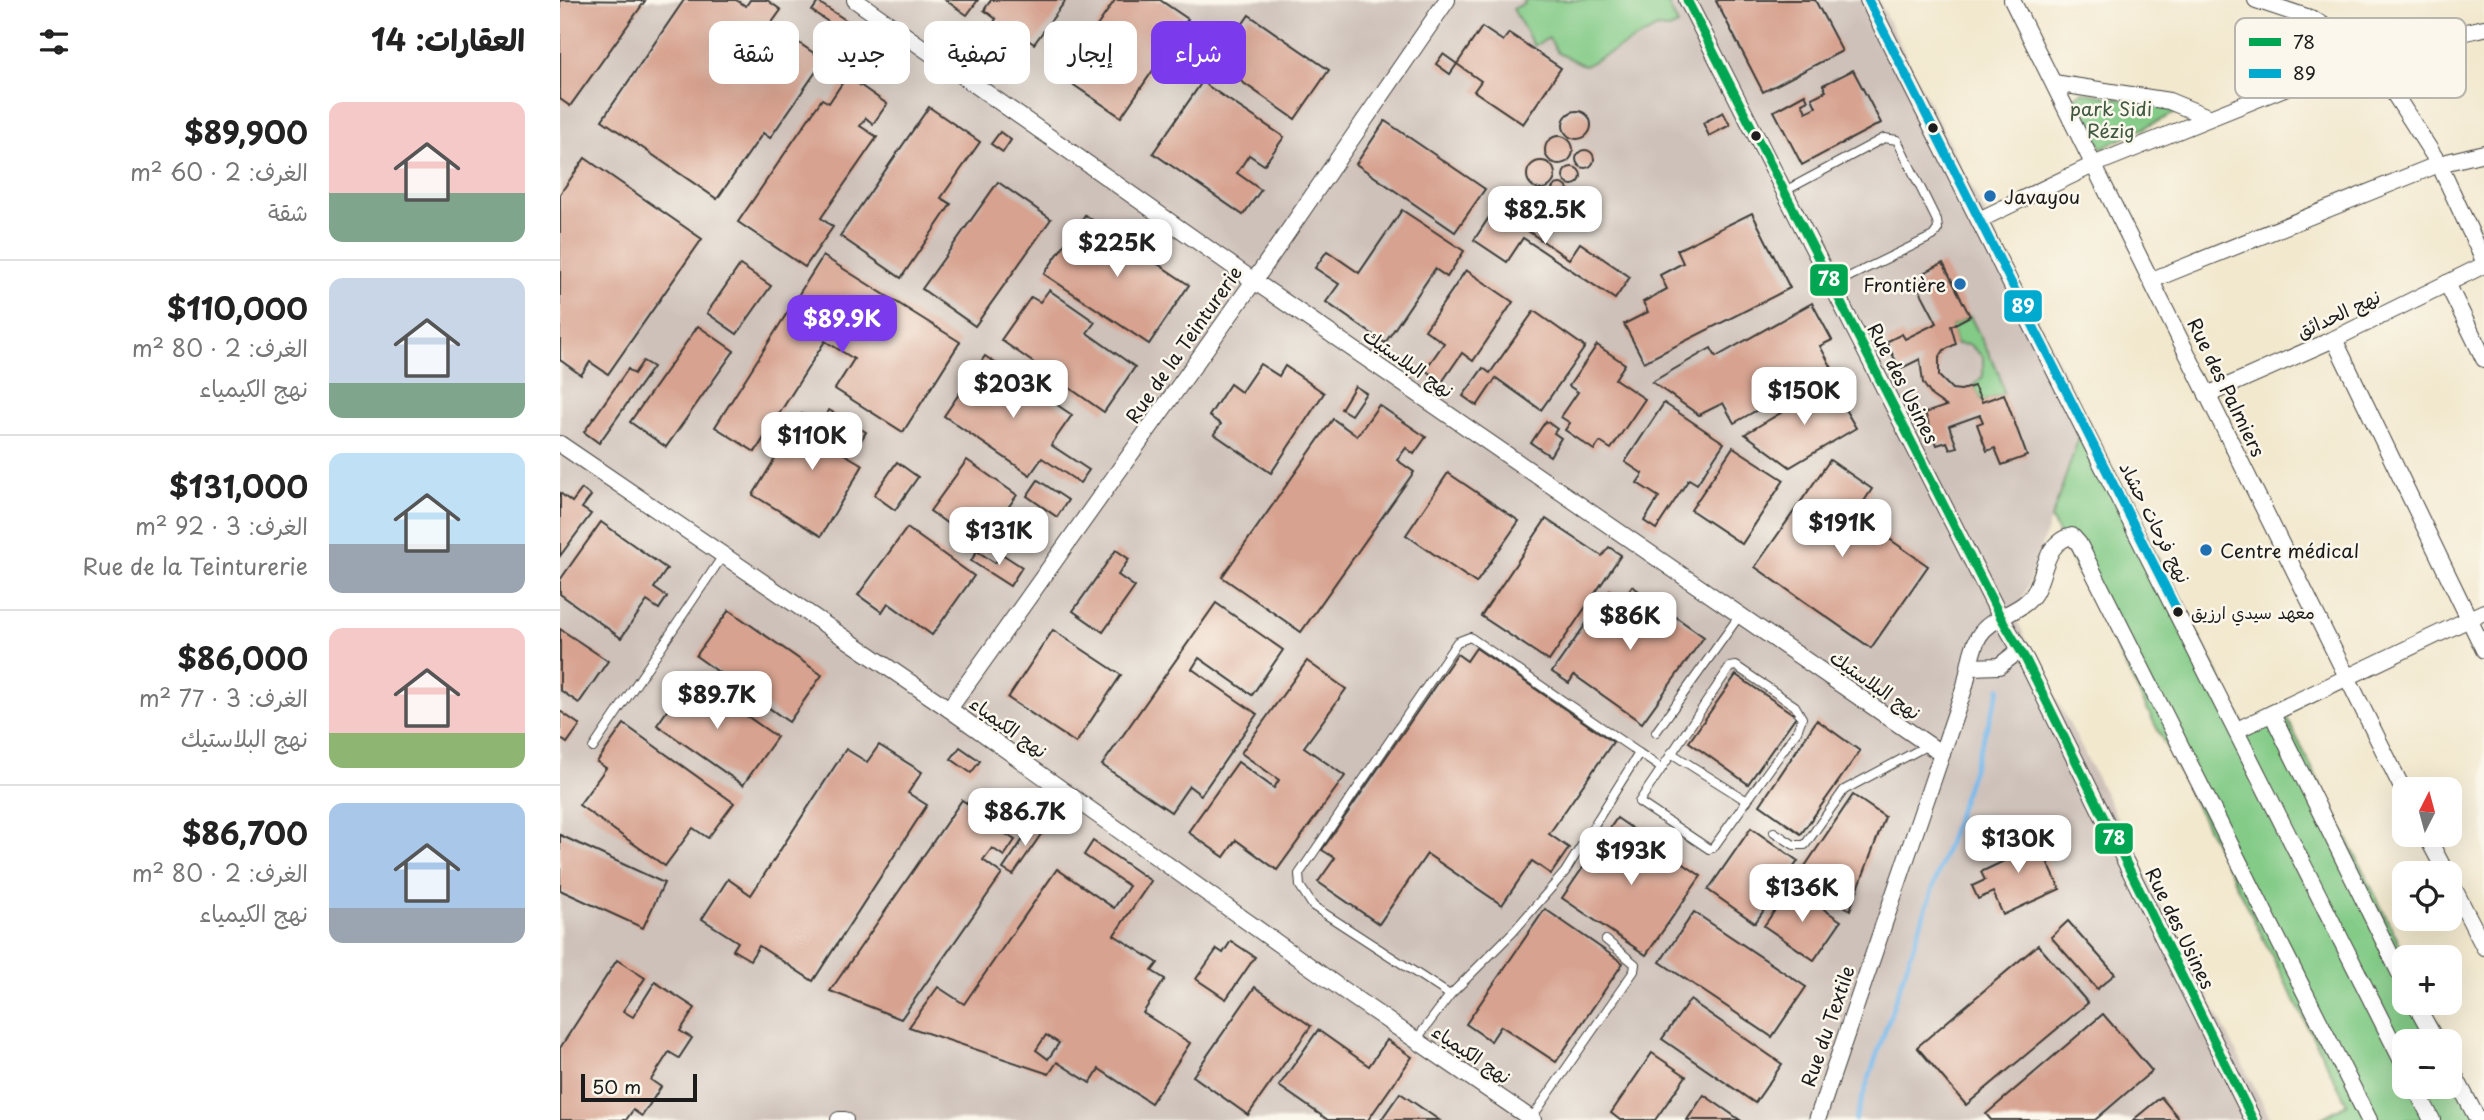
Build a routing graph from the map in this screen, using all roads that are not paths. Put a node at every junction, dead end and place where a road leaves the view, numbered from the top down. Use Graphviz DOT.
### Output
graph roads {
  1 [pos="855,0"];
  2 [pos="1447,0"];
  3 [pos="1687,0"];
  4 [pos="1868,0"];
  5 [pos="2011,0"];
  6 [pos="2256,0"];
  7 [pos="2309,18"];
  8 [pos="2484,28"];
  9 [pos="2466,32"];
  10 [pos="2054,83"];
  11 [pos="2257,98"];
  12 [pos="2397,98"];
  13 [pos="2208,117"];
  14 [pos="2484,153"];
  15 [pos="2440,164"];
  16 [pos="2093,165"];
  17 [pos="1783,191"];
  18 [pos="1981,219"];
  19 [pos="2484,263"];
  20 [pos="2152,280"];
  21 [pos="1254,281"];
  22 [pos="2447,283"];
  23 [pos="1831,286"];
  24 [pos="2334,339"];
  25 [pos="2484,359"];
  26 [pos="2207,395"];
  27 [pos="560,444"];
  28 [pos="722,557"];
  29 [pos="2484,612"];
  30 [pos="1740,615"];
  31 [pos="2000,616"];
  32 [pos="2469,620"];
  33 [pos="2020,650"];
  34 [pos="2484,650"];
  35 [pos="1971,667"];
  36 [pos="2345,676"];
  37 [pos="949,709"];
  38 [pos="2272,714"];
  39 [pos="2237,730"];
  40 [pos="1656,732"];
  41 [pos="593,748"];
  42 [pos="1935,750"];
  43 [pos="1639,753"];
  44 [pos="1671,753"];
  45 [pos="1661,768"];
  46 [pos="2396,777"];
  47 [pos="1747,801"];
  48 [pos="1774,832"];
  49 [pos="2462,904"];
  50 [pos="1606,940"];
  51 [pos="2484,947"];
  52 [pos="2392,958"];
  53 [pos="1450,995"];
  54 [pos="1416,1040"];
  55 [pos="2392,1041"];
  56 [pos="2462,1090"];
  57 [pos="2422,1099"];
  58 [pos="1532,1119"];
  59 [pos="839,1120"];
  60 [pos="845,1120"];
  61 [pos="1817,1120"];
  62 [pos="2253,1120"];
  63 [pos="2369,1120"];
  64 [pos="2432,1120"];
  65 [pos="2478,1120"];
  1 -- 21 [label="street, نهج البلاستيك"];
  2 -- 21 [label="street, Rue de la Teinturerie"];
  3 -- 17 [label="street, Rue des Usines"];
  4 -- 18 [label="street, نهج فرحات حشاد"];
  5 -- 10 [label="street, Rue des Palmiers"];
  6 -- 7 [label="street, نهج الحدائق"];
  8 -- 9 [label="street"];
  10 -- 13 [label="street"];
  10 -- 16 [label="street, Rue des Palmiers"];
  11 -- 13 [label="street"];
  12 -- 15 [label="street, نهج الحدائق"];
  13 -- 16 [label="street"];
  14 -- 15 [label="street"];
  15 -- 19 [label="street, نهج الحدائق"];
  15 -- 20 [label="street"];
  16 -- 18 [label="street"];
  16 -- 20 [label="street, Rue des Palmiers"];
  17 -- 23 [label="street, Rue des Usines"];
  17 -- 23 [label="lane"];
  18 -- 39 [label="street, نهج فرحات حشاد"];
  19 -- 22 [label="street, نهج الحدائق"];
  20 -- 26 [label="street, Rue des Palmiers"];
  21 -- 30 [label="street, نهج البلاستيك"];
  21 -- 37 [label="street, Rue de la Teinturerie"];
  22 -- 24 [label="street, نهج الحدائق"];
  22 -- 25 [label="street"];
  23 -- 31 [label="street, Rue des Usines"];
  24 -- 26 [label="street, نهج الحدائق"];
  24 -- 32 [label="street"];
  26 -- 36 [label="street, Rue des Palmiers"];
  27 -- 28 [label="street, نهج الكيمياء"];
  28 -- 37 [label="street, نهج الكيمياء"];
  28 -- 41 [label="lane"];
  29 -- 32 [label="street"];
  30 -- 40 [label="lane"];
  30 -- 42 [label="street, نهج البلاستيك"];
  31 -- 33 [label="street, Rue des Usines"];
  31 -- 35 [label="street, Rue du Textile"];
  31 -- 63 [label="street, Rue du Textile"];
  32 -- 34 [label="street"];
  32 -- 36 [label="street"];
  33 -- 35 [label="street"];
  33 -- 62 [label="street, Rue des Usines"];
  35 -- 42 [label="street, Rue du Textile"];
  36 -- 38 [label="street"];
  36 -- 46 [label="street, Rue des Palmiers"];
  37 -- 54 [label="street, نهج الكيمياء"];
  38 -- 39 [label="street"];
  38 -- 52 [label="street"];
  39 -- 55 [label="street, نهج فرحات حشاد"];
  42 -- 48 [label="lane"];
  42 -- 61 [label="street, Rue du Textile"];
  43 -- 45 [label="lane"];
  43 -- 53 [label="lane"];
  43 -- 53 [label="lane"];
  44 -- 45 [label="lane"];
  44 -- 47 [label="lane"];
  44 -- 47 [label="lane"];
  45 -- 47 [label="lane"];
  49 -- 51 [label="street"];
  50 -- 58 [label="lane"];
  53 -- 54 [label="lane"];
  54 -- 58 [label="street, نهج الكيمياء"];
  56 -- 65 [label="street"];
  57 -- 64 [label="street"];
  59 -- 60 [label="street"];
}
